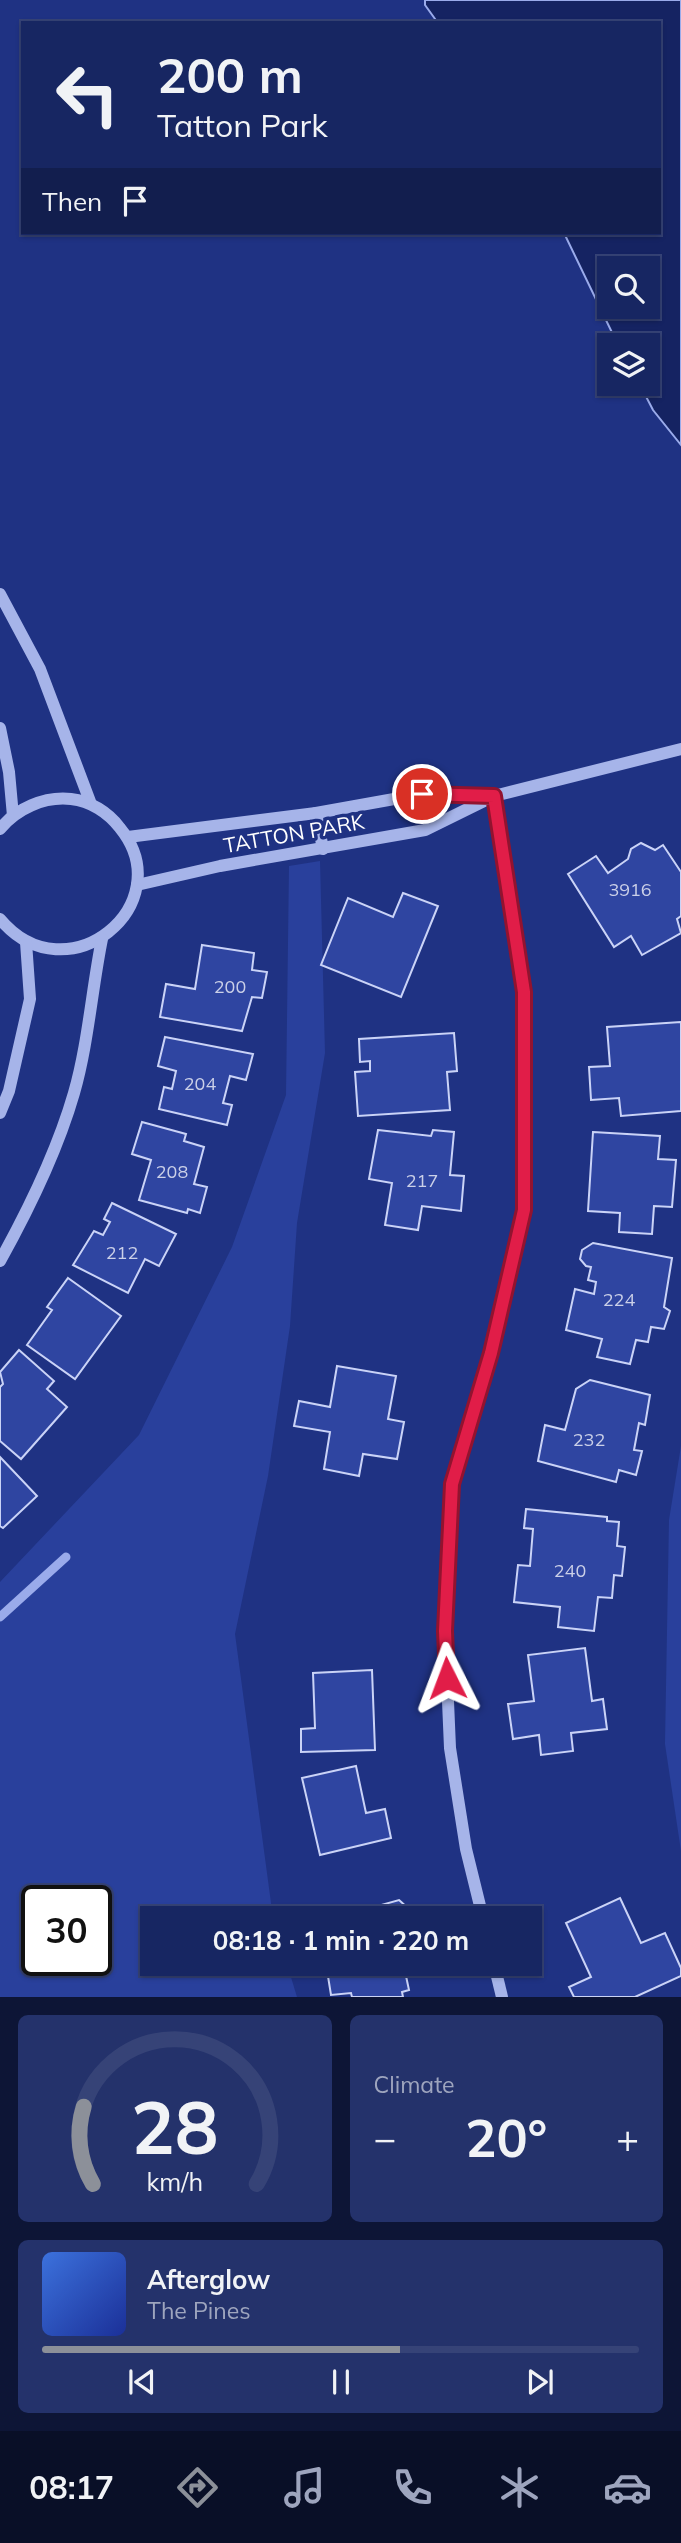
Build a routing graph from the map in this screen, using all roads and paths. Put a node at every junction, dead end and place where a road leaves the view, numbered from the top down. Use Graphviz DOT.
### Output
graph roads {
  1 [pos="0,594"];
  2 [pos="0,728"];
  3 [pos="681,749"];
  4 [pos="494,796"];
  5 [pos="91,804"];
  6 [pos="316,813"];
  7 [pos="13,816"];
  8 [pos="0,830"];
  9 [pos="128,837"];
  10 [pos="323,849"];
  11 [pos="136,885"];
  12 [pos="0,919"];
  13 [pos="102,939"];
  14 [pos="26,942"];
  15 [pos="0,1113"];
  16 [pos="0,1261"];
  17 [pos="480,1906"];
  18 [pos="497,1976"];
  19 [pos="502,1997"];
  1 -- 5 [label="street"];
  2 -- 7 [label="street"];
  3 -- 4 [label="street, TATTON PARK"];
  4 -- 6 [label="street, TATTON PARK"];
  4 -- 10 [label="street, TATTON PARK"];
  4 -- 17 [label="street"];
  5 -- 7 [label="street"];
  5 -- 9 [label="street"];
  6 -- 9 [label="street, TATTON PARK"];
  6 -- 10 [label="street"];
  7 -- 8 [label="street"];
  9 -- 11 [label="street"];
  10 -- 11 [label="street, TATTON PARK"];
  11 -- 13 [label="street"];
  12 -- 14 [label="street"];
  13 -- 14 [label="street"];
  13 -- 16 [label="street"];
  14 -- 15 [label="street"];
  18 -- 19 [label="street"];
}
